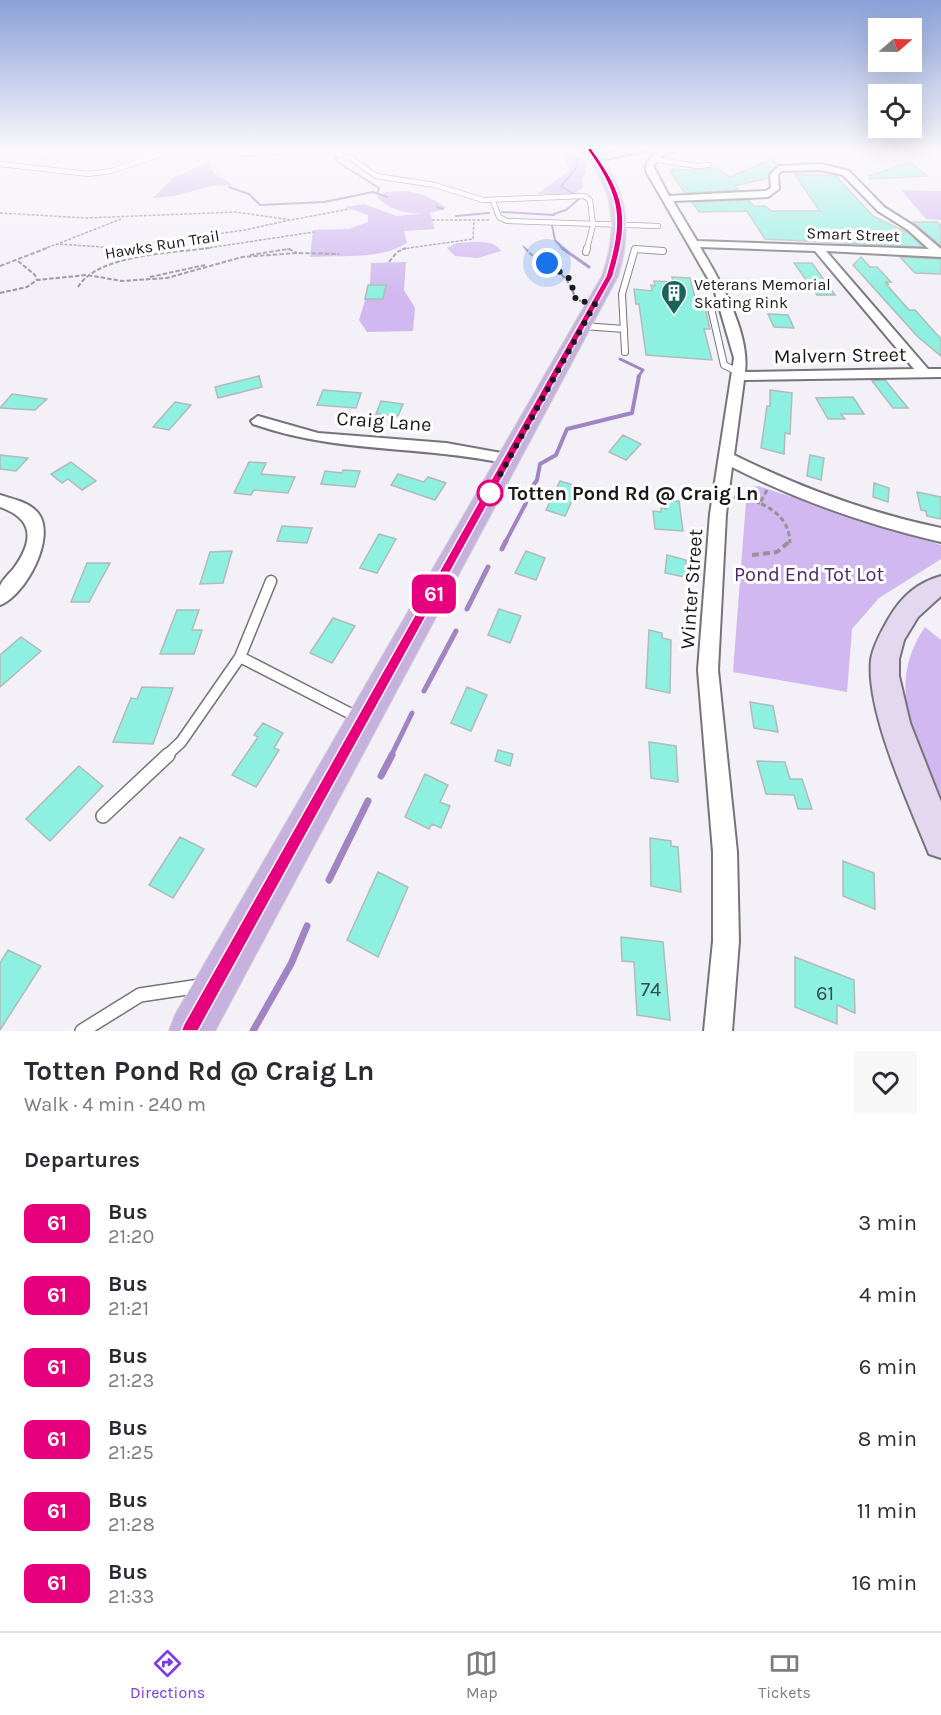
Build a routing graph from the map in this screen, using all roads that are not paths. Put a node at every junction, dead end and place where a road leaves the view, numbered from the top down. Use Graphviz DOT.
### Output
graph roads {
  1 [pos="479,197"];
  2 [pos="558,197"];
  3 [pos="583,197"];
  4 [pos="617,197"];
  5 [pos="705,197"];
  6 [pos="870,197"];
  7 [pos="667,199"];
  8 [pos="493,201"];
  9 [pos="592,223"];
  10 [pos="621,224"];
  11 [pos="658,226"];
  12 [pos="693,244"];
  13 [pos="818,248"];
  14 [pos="663,251"];
  15 [pos="586,252"];
  16 [pos="940,253"];
  17 [pos="711,308"];
  18 [pos="589,315"];
  19 [pos="624,329"];
  20 [pos="625,352"];
  21 [pos="924,373"];
  22 [pos="941,373"];
  23 [pos="740,375"];
  24 [pos="258,421"];
  25 [pos="726,458"];
  26 [pos="508,459"];
  27 [pos="0,501"];
  28 [pos="941,535"];
  29 [pos="272,581"];
  30 [pos="941,586"];
  31 [pos="0,597"];
  32 [pos="240,657"];
  33 [pos="363,720"];
  34 [pos="103,816"];
  35 [pos="941,842"];
  36 [pos="218,983"];
  37 [pos="82,1031"];
  38 [pos="191,1031"];
  39 [pos="718,1031"];
  1 -- 8 [label="lane"];
  2 -- 8 [label="lane"];
  3 -- 9 [label="lane"];
  4 -- 10 [label="main road"];
  5 -- 7 [label="street"];
  6 -- 16 [label="street"];
  7 -- 12 [label="street, Winter Street"];
  8 -- 9 [label="lane"];
  9 -- 10 [label="lane"];
  9 -- 15 [label="lane"];
  10 -- 11 [label="lane"];
  10 -- 18 [label="main road"];
  12 -- 13 [label="street, Smart Street"];
  12 -- 23 [label="street, Winter Street"];
  13 -- 16 [label="street, Smart Street"];
  13 -- 21 [label="street"];
  14 -- 19 [label="lane"];
  17 -- 23 [label="lane"];
  18 -- 19 [label="lane"];
  18 -- 26 [label="main road"];
  19 -- 20 [label="lane"];
  21 -- 22 [label="street, Malvern Street"];
  21 -- 23 [label="street, Malvern Street"];
  23 -- 25 [label="street, Winter Street"];
  24 -- 26 [label="street, Craig Lane"];
  25 -- 28 [label="street"];
  25 -- 39 [label="street, Winter Street"];
  26 -- 33 [label="main road"];
  27 -- 31 [label="street"];
  29 -- 32 [label="lane"];
  30 -- 35 [label="street"];
  32 -- 33 [label="lane"];
  32 -- 34 [label="lane"];
  33 -- 36 [label="main road"];
  36 -- 37 [label="lane"];
  36 -- 38 [label="main road"];
}
